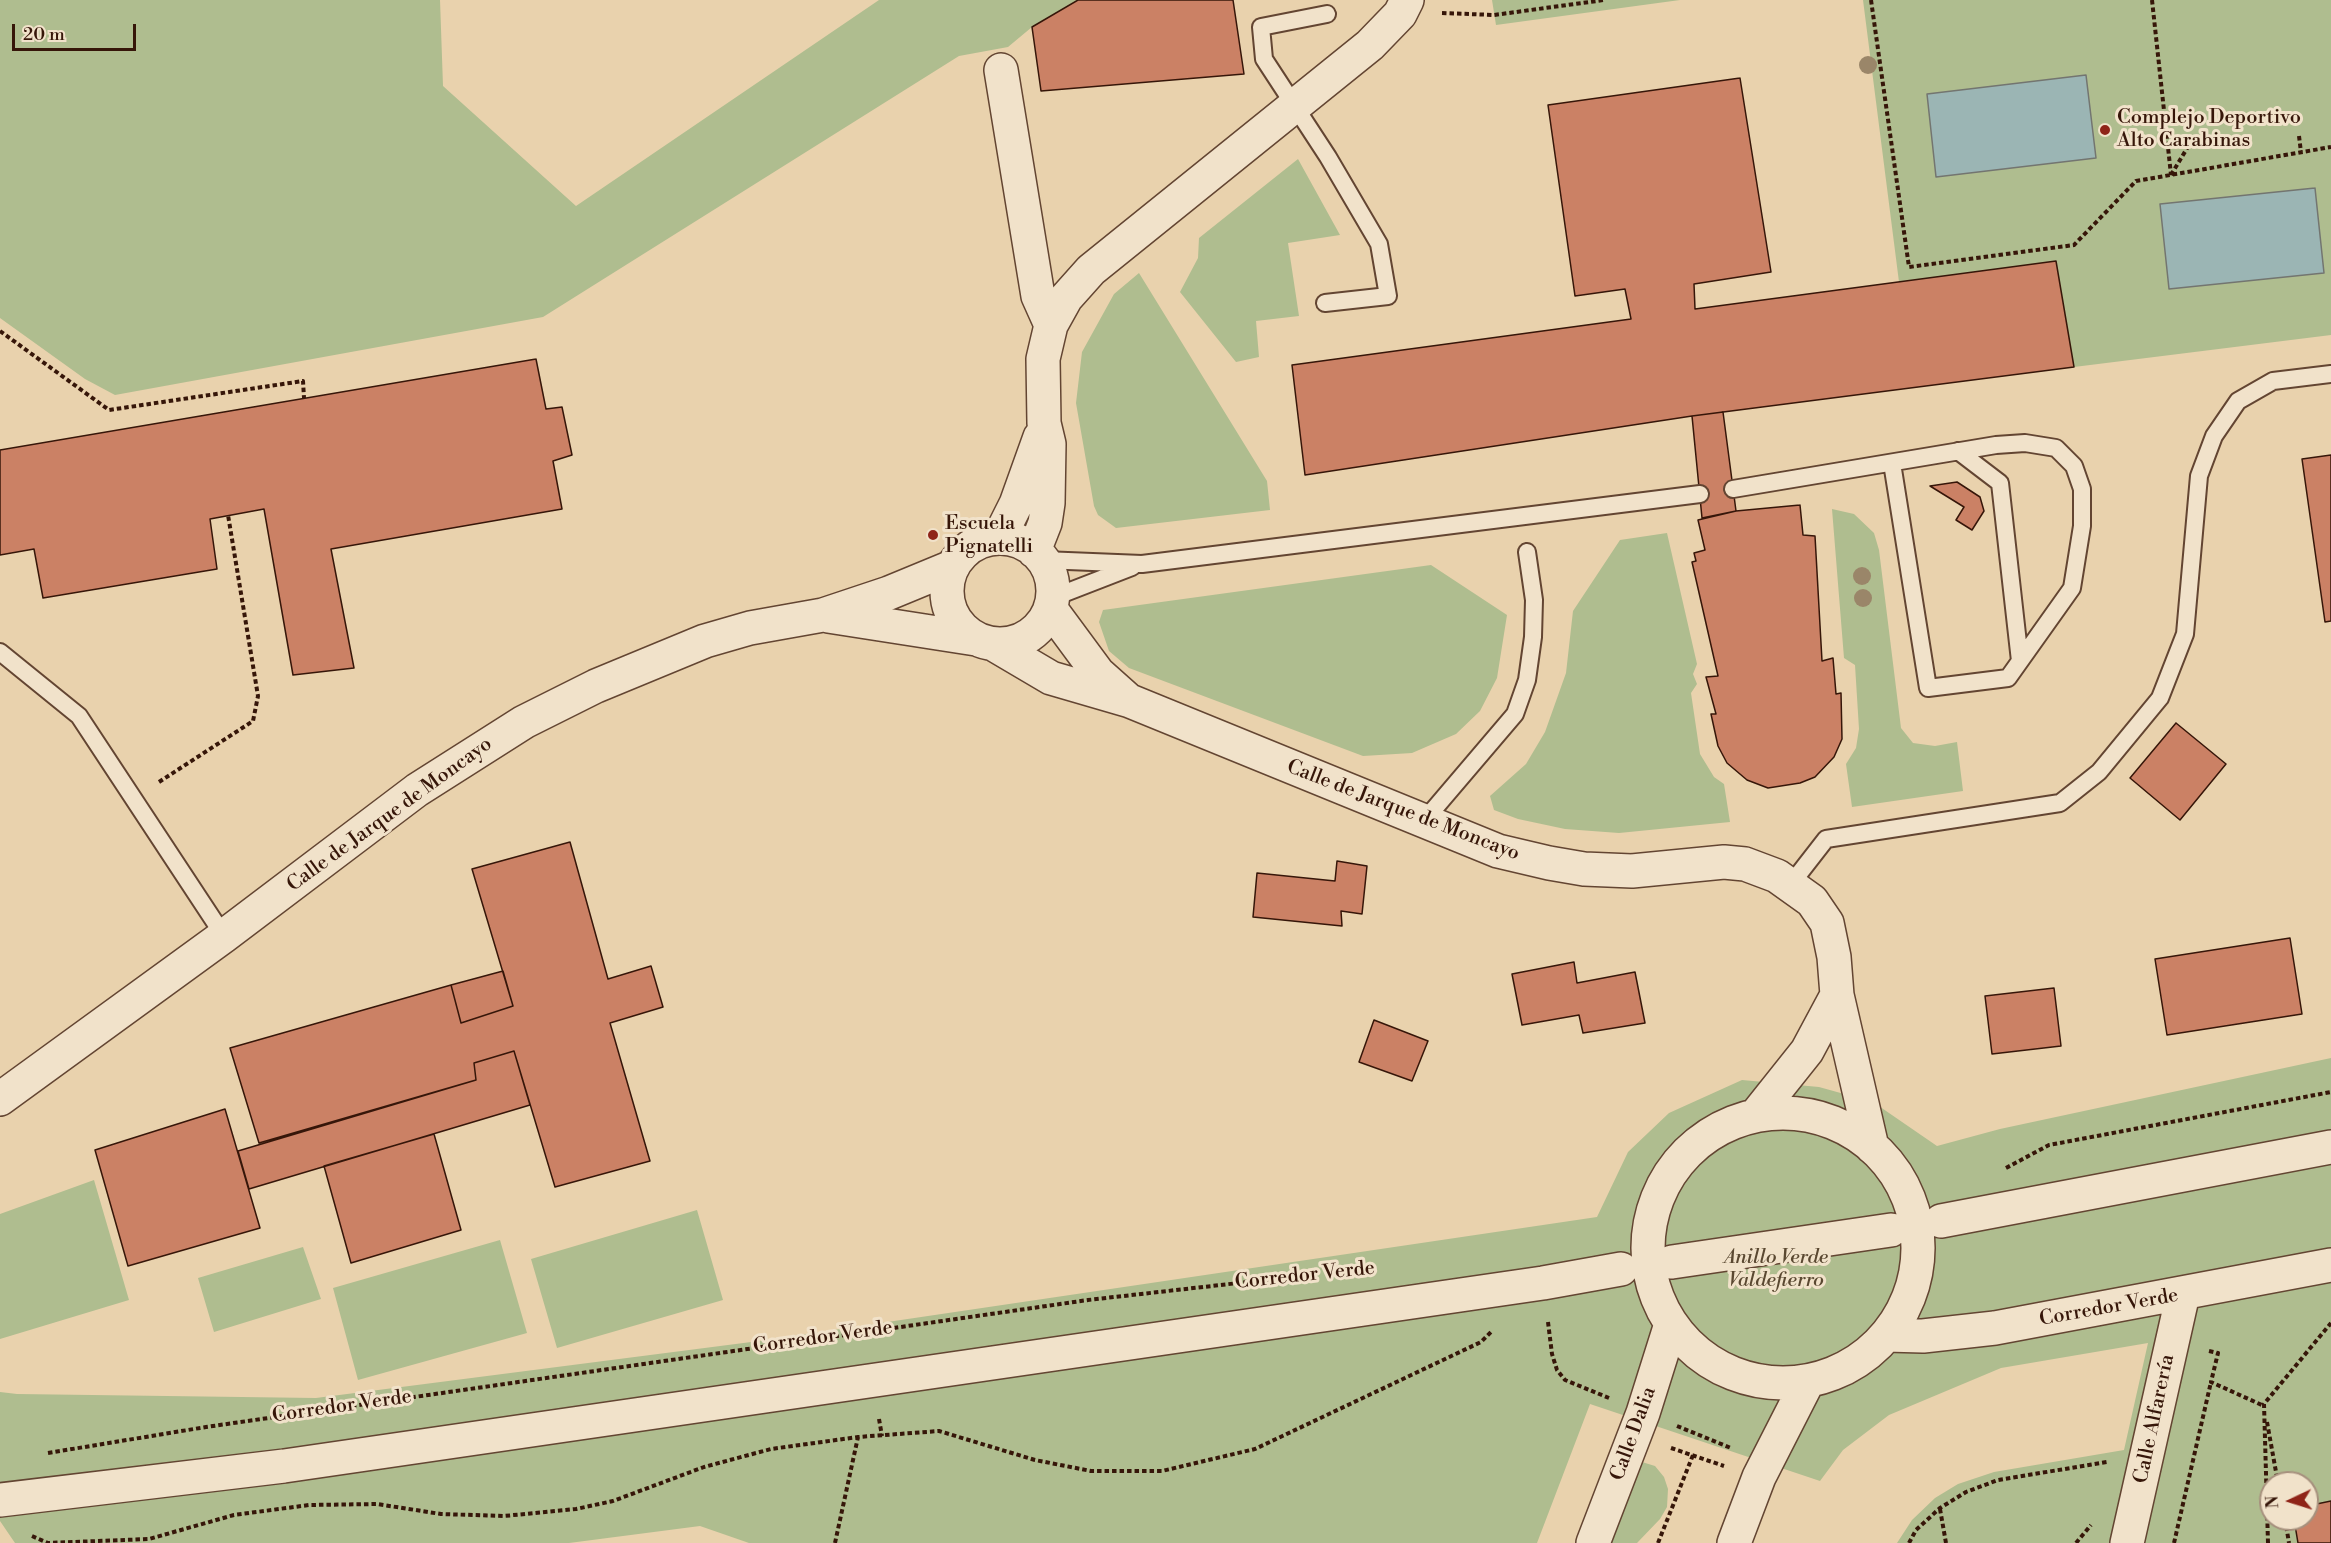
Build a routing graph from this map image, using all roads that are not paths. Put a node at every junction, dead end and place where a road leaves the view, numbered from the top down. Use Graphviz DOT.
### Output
graph roads {
  1 [pos="1407,0"];
  2 [pos="1326,14"];
  3 [pos="1001,70"];
  4 [pos="1293,104"];
  5 [pos="1325,303"];
  6 [pos="1051,325"];
  7 [pos="2331,374"];
  8 [pos="1044,423"];
  9 [pos="1958,451"];
  10 [pos="1892,463"];
  11 [pos="1733,489"];
  12 [pos="1700,494"];
  13 [pos="999,538"];
  14 [pos="1527,552"];
  15 [pos="1039,555"];
  16 [pos="1142,564"];
  17 [pos="952,567"];
  18 [pos="1051,603"];
  19 [pos="824,615"];
  20 [pos="986,642"];
  21 [pos="0,652"];
  22 [pos="2020,660"];
  23 [pos="1130,701"];
  24 [pos="1423,822"];
  25 [pos="1791,884"];
  26 [pos="224,936"];
  27 [pos="1837,994"];
  28 [pos="0,1099"];
  29 [pos="1756,1115"];
  30 [pos="1872,1147"];
  31 [pos="2331,1147"];
  32 [pos="1941,1221"];
  33 [pos="1891,1230"];
  34 [pos="1672,1262"];
  35 [pos="2331,1265"];
  36 [pos="1621,1269"];
  37 [pos="2183,1294"];
  38 [pos="1671,1324"];
  39 [pos="1886,1335"];
  40 [pos="1808,1381"];
  41 [pos="0,1500"];
  42 [pos="1593,1543"];
  43 [pos="1734,1543"];
  44 [pos="2127,1543"];
  1 -- 4 [label="street"];
  2 -- 4 [label="lane"];
  3 -- 6 [label="street"];
  4 -- 5 [label="lane"];
  4 -- 6 [label="street"];
  6 -- 8 [label="street"];
  7 -- 25 [label="lane"];
  8 -- 13 [label="street"];
  8 -- 15 [label="street"];
  9 -- 10 [label="lane"];
  9 -- 22 [label="lane"];
  9 -- 22 [label="lane"];
  10 -- 11 [label="lane"];
  10 -- 22 [label="lane"];
  12 -- 16 [label="lane"];
  13 -- 15 [label="street"];
  13 -- 17 [label="street"];
  14 -- 24 [label="lane"];
  15 -- 16 [label="lane"];
  15 -- 18 [label="street"];
  16 -- 18 [label="lane"];
  17 -- 19 [label="street, Calle de Jarque de Moncayo"];
  17 -- 20 [label="street"];
  18 -- 20 [label="street"];
  18 -- 23 [label="street, Calle de Jarque de Moncayo"];
  19 -- 20 [label="street, Calle de Jarque de Moncayo"];
  19 -- 26 [label="street, Calle de Jarque de Moncayo"];
  20 -- 23 [label="street, Calle de Jarque de Moncayo"];
  21 -- 26 [label="lane"];
  23 -- 24 [label="street, Calle de Jarque de Moncayo"];
  24 -- 25 [label="street, Calle de Jarque de Moncayo"];
  25 -- 27 [label="street, Calle de Jarque de Moncayo"];
  26 -- 28 [label="street, Calle de Jarque de Moncayo"];
  27 -- 29 [label="street"];
  27 -- 30 [label="street, Calle de Jarque de Moncayo"];
  29 -- 30 [label="street"];
  29 -- 38 [label="street"];
  30 -- 39 [label="street"];
  31 -- 32 [label="street"];
  33 -- 34 [label="street"];
  35 -- 37 [label="street, Corredor Verde"];
  36 -- 41 [label="street, Corredor Verde"];
  37 -- 39 [label="street, Corredor Verde"];
  37 -- 44 [label="street, Calle Alfarería"];
  38 -- 40 [label="street"];
  38 -- 42 [label="street, Calle Dalia"];
  39 -- 40 [label="street"];
  40 -- 43 [label="street"];
}
